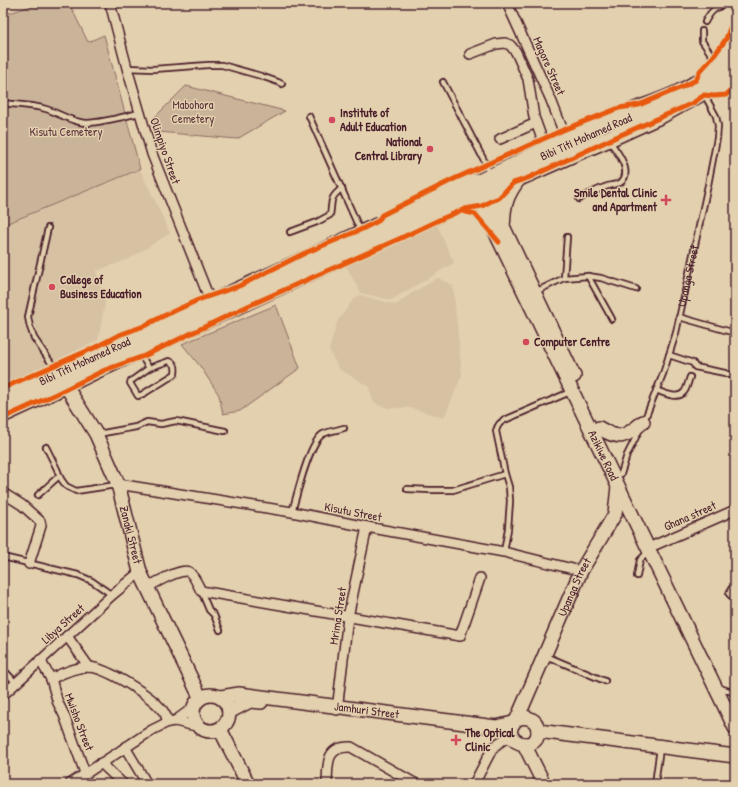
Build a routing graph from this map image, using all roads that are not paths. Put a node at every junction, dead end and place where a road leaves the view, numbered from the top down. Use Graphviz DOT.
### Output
graph roads {
  1 [pos="110,3"];
  2 [pos="507,3"];
  3 [pos="728,3"];
  4 [pos="704,22"];
  5 [pos="702,31"];
  6 [pos="735,37"];
  7 [pos="470,54"];
  8 [pos="730,67"];
  9 [pos="127,68"];
  10 [pos="443,82"];
  11 [pos="282,84"];
  12 [pos="735,88"];
  13 [pos="706,90"];
  14 [pos="3,103"];
  15 [pos="139,113"];
  16 [pos="309,116"];
  17 [pos="536,122"];
  18 [pos="500,139"];
  19 [pos="608,139"];
  20 [pos="567,141"];
  21 [pos="546,150"];
  22 [pos="518,178"];
  23 [pos="481,185"];
  24 [pos="342,188"];
  25 [pos="579,199"];
  26 [pos="502,222"];
  27 [pos="48,228"];
  28 [pos="290,232"];
  29 [pos="363,233"];
  30 [pos="567,237"];
  31 [pos="588,276"];
  32 [pos="564,278"];
  33 [pos="636,289"];
  34 [pos="535,292"];
  35 [pos="211,303"];
  36 [pos="679,317"];
  37 [pos="612,319"];
  38 [pos="735,333"];
  39 [pos="138,351"];
  40 [pos="669,355"];
  41 [pos="149,368"];
  42 [pos="690,377"];
  43 [pos="735,377"];
  44 [pos="62,380"];
  45 [pos="656,390"];
  46 [pos="572,391"];
  47 [pos="3,399"];
  48 [pos="3,414"];
  49 [pos="643,422"];
  50 [pos="344,428"];
  51 [pos="599,428"];
  52 [pos="224,431"];
  53 [pos="96,434"];
  54 [pos="46,448"];
  55 [pos="505,474"];
  56 [pos="59,476"];
  57 [pos="620,479"];
  58 [pos="118,484"];
  59 [pos="407,489"];
  60 [pos="3,493"];
  61 [pos="38,495"];
  62 [pos="735,510"];
  63 [pos="292,512"];
  64 [pos="615,514"];
  65 [pos="634,519"];
  66 [pos="367,527"];
  67 [pos="652,548"];
  68 [pos="504,552"];
  69 [pos="3,557"];
  70 [pos="29,564"];
  71 [pos="582,571"];
  72 [pos="140,572"];
  73 [pos="637,576"];
  74 [pos="480,578"];
  75 [pos="148,586"];
  76 [pos="735,587"];
  77 [pos="201,591"];
  78 [pos="112,595"];
  79 [pos="735,596"];
  80 [pos="348,617"];
  81 [pos="220,630"];
  82 [pos="67,636"];
  83 [pos="544,656"];
  84 [pos="40,660"];
  85 [pos="89,667"];
  86 [pos="3,669"];
  87 [pos="51,679"];
  88 [pos="605,681"];
  89 [pos="16,683"];
  90 [pos="729,690"];
  91 [pos="3,695"];
  92 [pos="221,697"];
  93 [pos="197,702"];
  94 [pos="338,708"];
  95 [pos="229,712"];
  96 [pos="735,714"];
  97 [pos="172,722"];
  98 [pos="516,726"];
  99 [pos="200,727"];
  100 [pos="735,728"];
  101 [pos="220,729"];
  102 [pos="538,731"];
  103 [pos="524,744"];
  104 [pos="660,746"];
  105 [pos="125,747"];
  106 [pos="735,756"];
  107 [pos="101,763"];
  108 [pos="85,773"];
  109 [pos="70,784"];
  110 [pos="123,784"];
  111 [pos="147,784"];
  112 [pos="248,784"];
  113 [pos="327,784"];
  114 [pos="416,784"];
  115 [pos="474,784"];
  116 [pos="544,784"];
  117 [pos="655,784"];
  1 -- 9 [label="street, Olimpiyo Street"];
  2 -- 20 [label="street, Magore Street"];
  3 -- 4 [label="lane"];
  5 -- 8 [label="lane"];
  6 -- 8 [label="highway"];
  7 -- 17 [label="street"];
  8 -- 13 [label="highway, Bibi Titi Mohamed Road"];
  8 -- 20 [label="highway, Bibi Titi Mohamed Road"];
  9 -- 11 [label="lane"];
  9 -- 15 [label="street, Olimpiyo Street"];
  10 -- 23 [label="lane"];
  12 -- 13 [label="highway"];
  13 -- 19 [label="highway, Bibi Titi Mohamed Road"];
  13 -- 36 [label="lane, Upanga Street"];
  14 -- 15 [label="lane"];
  15 -- 35 [label="street, Olimpiyo Street"];
  16 -- 24 [label="lane"];
  17 -- 18 [label="street"];
  17 -- 21 [label="street"];
  19 -- 22 [label="highway, Bibi Titi Mohamed Road"];
  19 -- 25 [label="lane"];
  20 -- 21 [label="highway, Bibi Titi Mohamed Road"];
  21 -- 23 [label="highway, Bibi Titi Mohamed Road"];
  22 -- 23 [label="highway, Bibi Titi Mohamed Road"];
  22 -- 26 [label="highway"];
  23 -- 26 [label="street, Azikiwe Road"];
  23 -- 29 [label="highway, Bibi Titi Mohamed Road"];
  23 -- 39 [label="highway, Bibi Titi Mohamed Road"];
  23 -- 46 [label="street, Azikiwe Road"];
  24 -- 28 [label="lane"];
  24 -- 29 [label="lane"];
  26 -- 34 [label="street, Azikiwe Road"];
  27 -- 44 [label="lane"];
  29 -- 35 [label="highway, Bibi Titi Mohamed Road"];
  30 -- 32 [label="lane"];
  31 -- 32 [label="lane"];
  31 -- 33 [label="lane"];
  31 -- 37 [label="lane"];
  32 -- 34 [label="lane"];
  34 -- 51 [label="street, Azikiwe Road"];
  35 -- 44 [label="highway, Bibi Titi Mohamed Road"];
  36 -- 38 [label="lane"];
  36 -- 40 [label="lane, Upanga Street"];
  39 -- 41 [label="lane"];
  39 -- 44 [label="highway, Bibi Titi Mohamed Road"];
  40 -- 43 [label="lane"];
  40 -- 45 [label="lane, Upanga Street"];
  41 -- 41 [label="lane"];
  42 -- 45 [label="lane"];
  44 -- 47 [label="highway, Bibi Titi Mohamed Road"];
  44 -- 48 [label="highway, Bibi Titi Mohamed Road"];
  44 -- 53 [label="street, Zanaki Street"];
  45 -- 49 [label="lane, Upanga Street"];
  46 -- 55 [label="lane"];
  46 -- 57 [label="street, Azikiwe Road"];
  49 -- 51 [label="street"];
  49 -- 57 [label="lane, Upanga Street"];
  50 -- 63 [label="lane"];
  51 -- 57 [label="street, Azikiwe Road"];
  52 -- 53 [label="lane"];
  53 -- 58 [label="street, Zanaki Street"];
  54 -- 56 [label="lane"];
  55 -- 59 [label="lane"];
  55 -- 68 [label="lane"];
  56 -- 58 [label="lane"];
  56 -- 61 [label="lane"];
  57 -- 64 [label="street, Upanga Street"];
  57 -- 65 [label="street, Azikiwe Road"];
  57 -- 67 [label="street, Azikiwe Road"];
  58 -- 63 [label="street, Kisutu Street"];
  58 -- 72 [label="street, Zanaki Street"];
  60 -- 70 [label="street"];
  62 -- 67 [label="street, Ghana street"];
  63 -- 66 [label="street, Kisutu Street"];
  64 -- 65 [label="street"];
  64 -- 71 [label="street, Upanga Street"];
  65 -- 67 [label="street, Azikiwe Road"];
  66 -- 68 [label="street, Kisutu Street"];
  66 -- 80 [label="street, Mrima Street"];
  67 -- 73 [label="lane"];
  67 -- 90 [label="street, Azikiwe Road"];
  67 -- 100 [label="street, Azikiwe Road"];
  68 -- 71 [label="street, Kisutu Street"];
  69 -- 70 [label="lane"];
  70 -- 78 [label="lane"];
  71 -- 83 [label="street, Upanga Street"];
  72 -- 75 [label="street, Zanaki Street"];
  72 -- 78 [label="street, Libya Street"];
  74 -- 80 [label="street"];
  75 -- 77 [label="street"];
  75 -- 93 [label="street, Zanaki Street"];
  76 -- 79 [label="lane"];
  77 -- 80 [label="street"];
  77 -- 81 [label="lane"];
  78 -- 82 [label="street, Libya Street"];
  80 -- 94 [label="street, Mrima Street"];
  82 -- 84 [label="street, Libya Street"];
  82 -- 85 [label="street"];
  83 -- 88 [label="lane"];
  83 -- 98 [label="street, Upanga Street"];
  84 -- 87 [label="street, Mwisho Street"];
  84 -- 89 [label="street, Libya Street"];
  85 -- 87 [label="street"];
  85 -- 97 [label="street"];
  86 -- 89 [label="lane"];
  87 -- 108 [label="street, Mwisho Street"];
  89 -- 91 [label="street, Libya Street"];
  90 -- 96 [label="street, Azikiwe Road"];
  92 -- 93 [label="street"];
  92 -- 94 [label="street, Jamhuri Street"];
  92 -- 95 [label="street"];
  93 -- 97 [label="street"];
  93 -- 99 [label="street"];
  94 -- 95 [label="street, Jamhuri Street"];
  94 -- 98 [label="street, Jamhuri Street"];
  95 -- 101 [label="street"];
  97 -- 99 [label="street"];
  97 -- 105 [label="street"];
  98 -- 102 [label="street"];
  98 -- 103 [label="street"];
  98 -- 115 [label="street"];
  99 -- 101 [label="street"];
  101 -- 112 [label="street"];
  102 -- 103 [label="street"];
  102 -- 104 [label="street"];
  103 -- 116 [label="street"];
  104 -- 106 [label="street"];
  104 -- 117 [label="lane"];
  105 -- 107 [label="street"];
  105 -- 111 [label="street"];
  107 -- 108 [label="street"];
  107 -- 110 [label="street"];
  108 -- 109 [label="street"];
  113 -- 114 [label="street"];
}
